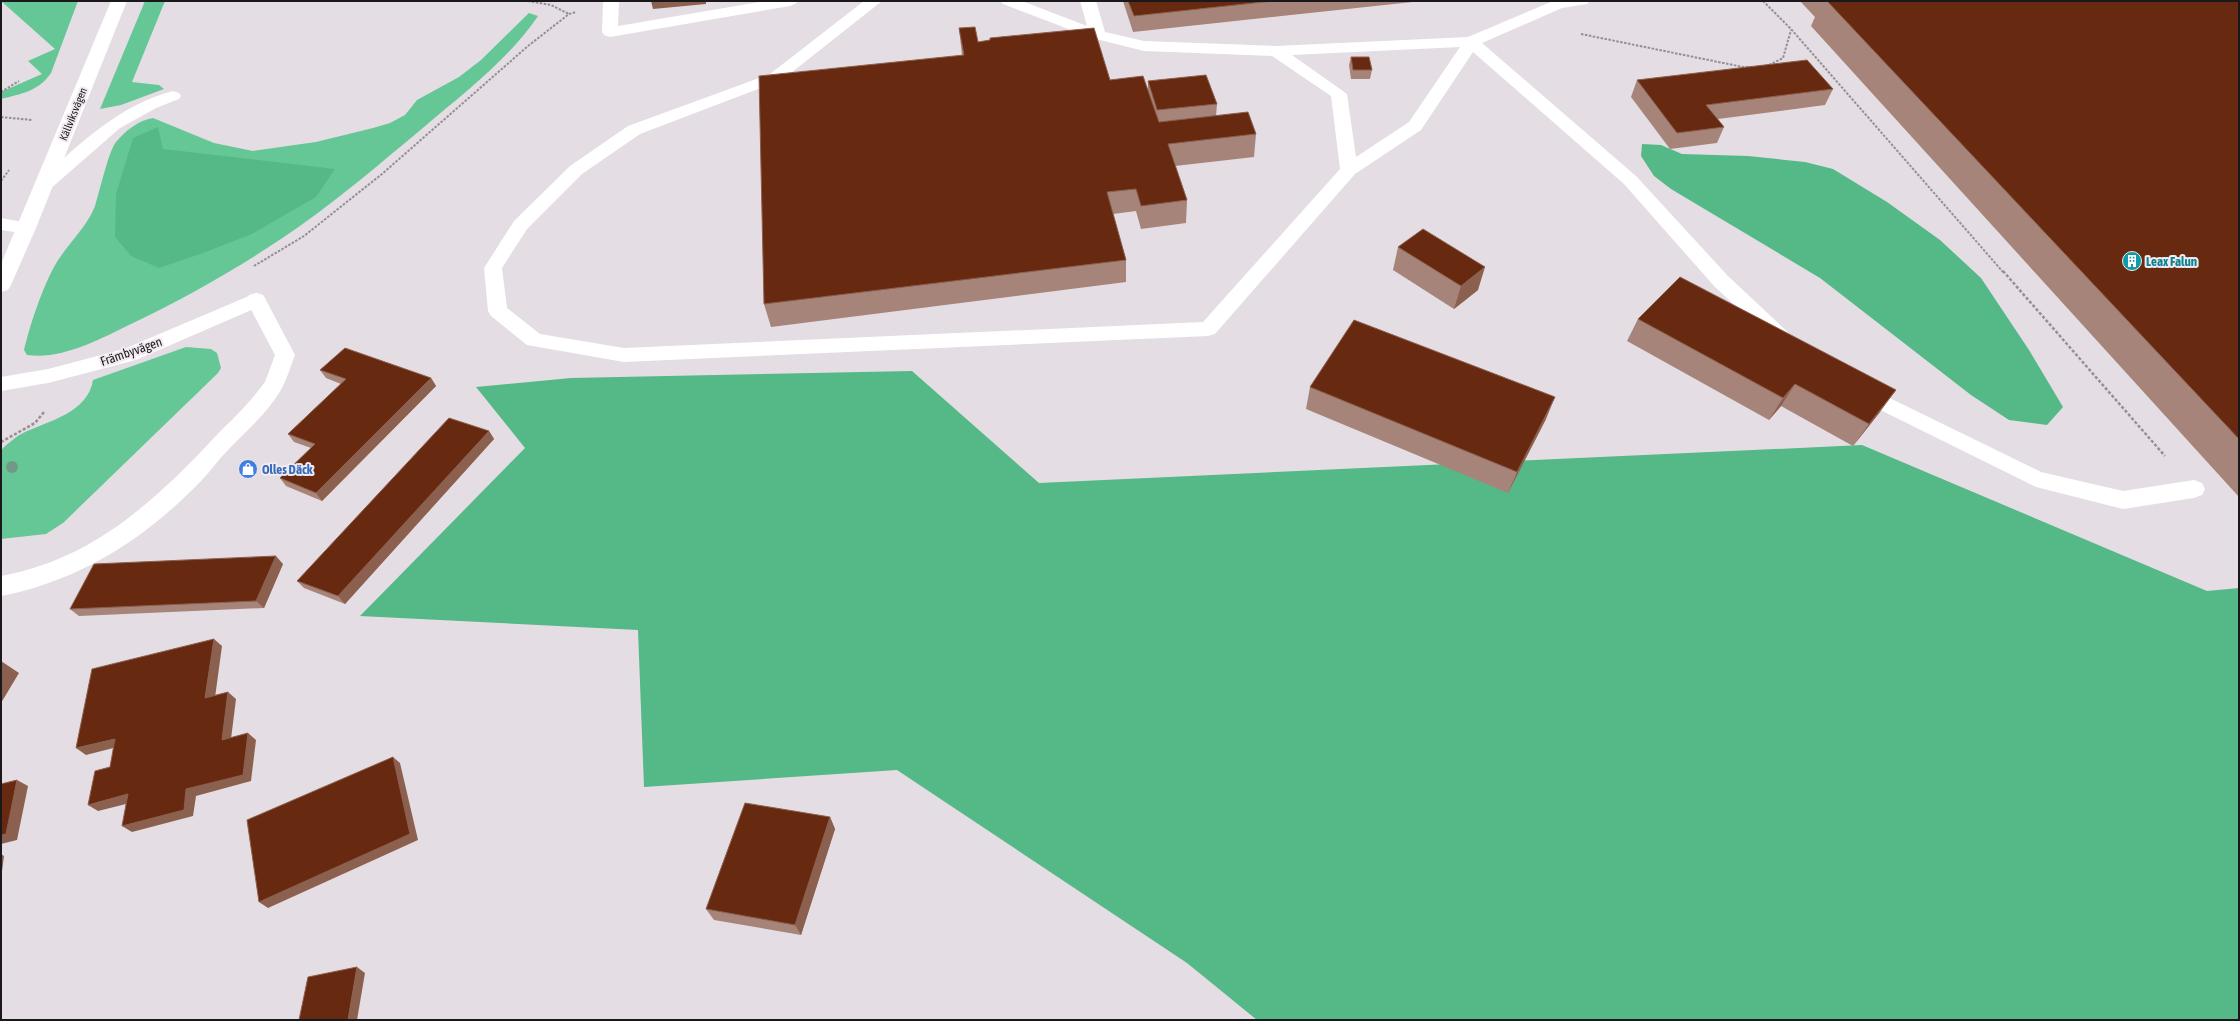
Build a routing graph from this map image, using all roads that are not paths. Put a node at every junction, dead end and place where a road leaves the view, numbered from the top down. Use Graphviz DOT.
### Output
graph roads {
  1 [pos="120,1"];
  2 [pos="611,1"];
  3 [pos="790,1"];
  4 [pos="874,1"];
  5 [pos="1008,1"];
  6 [pos="1088,1"];
  7 [pos="1582,1"];
  8 [pos="1098,35"];
  9 [pos="1471,42"];
  10 [pos="1276,51"];
  11 [pos="173,96"];
  12 [pos="1349,170"];
  13 [pos="44,186"];
  14 [pos="1,224"];
  15 [pos="27,228"];
  16 [pos="1,285"];
  17 [pos="1799,354"];
  18 [pos="1844,383"];
  19 [pos="1,384"];
  20 [pos="2194,489"];
  21 [pos="1,586"];
  1 -- 13 [label="street, Källviksvägen"];
  2 -- 3 [label="street"];
  4 -- 12 [label="street"];
  5 -- 8 [label="street"];
  6 -- 8 [label="street"];
  7 -- 9 [label="street"];
  8 -- 10 [label="street"];
  9 -- 10 [label="street"];
  9 -- 12 [label="street"];
  9 -- 17 [label="street"];
  10 -- 12 [label="street"];
  11 -- 13 [label="street"];
  13 -- 15 [label="street, Källviksvägen"];
  14 -- 15 [label="street"];
  15 -- 16 [label="street, Källviksvägen"];
  18 -- 20 [label="street"];
  19 -- 21 [label="street, Främbyvägen"];
}
